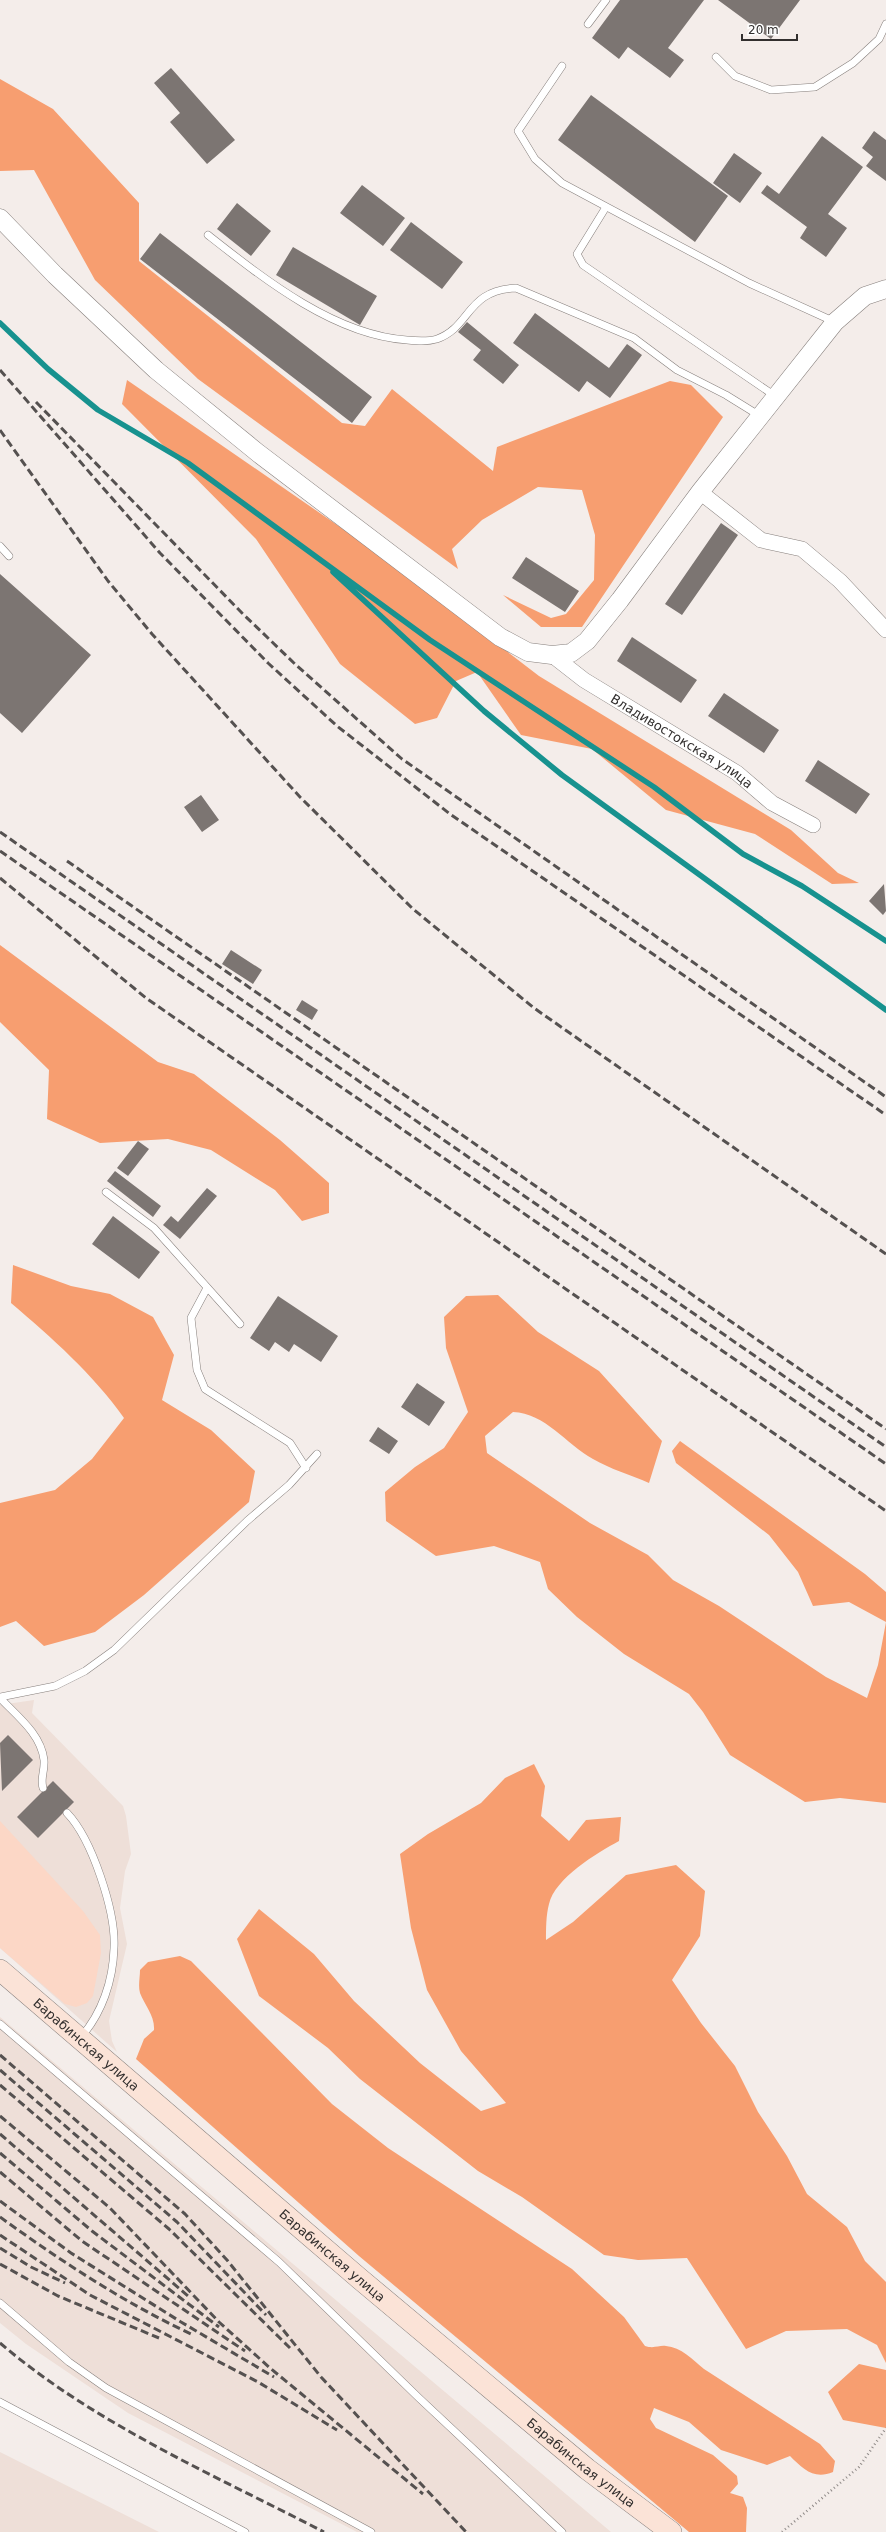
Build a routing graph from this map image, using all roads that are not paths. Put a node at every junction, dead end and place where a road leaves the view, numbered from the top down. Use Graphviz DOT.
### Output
graph roads {
  1 [pos="606,0"];
  2 [pos="588,24"];
  3 [pos="886,24"];
  4 [pos="716,57"];
  5 [pos="562,66"];
  6 [pos="606,207"];
  7 [pos="0,218"];
  8 [pos="208,235"];
  9 [pos="886,289"];
  10 [pos="835,322"];
  11 [pos="775,396"];
  12 [pos="760,416"];
  13 [pos="700,492"];
  14 [pos="0,546"];
  15 [pos="9,556"];
  16 [pos="886,630"];
  17 [pos="552,655"];
  18 [pos="813,825"];
  19 [pos="106,1192"];
  20 [pos="207,1288"];
  21 [pos="240,1324"];
  22 [pos="317,1454"];
  23 [pos="306,1468"];
  24 [pos="0,1698"];
  25 [pos="43,1788"];
  26 [pos="67,1813"];
  27 [pos="0,1970"];
  28 [pos="0,2024"];
  29 [pos="80,2039"];
  30 [pos="0,2303"];
  31 [pos="0,2402"];
  32 [pos="245,2532"];
  33 [pos="371,2532"];
  34 [pos="562,2532"];
  35 [pos="671,2532"];
  1 -- 2 [label="lane"];
  3 -- 4 [label="lane"];
  5 -- 6 [label="lane"];
  6 -- 10 [label="lane"];
  6 -- 11 [label="lane"];
  7 -- 17 [label="street"];
  8 -- 12 [label="lane"];
  9 -- 10 [label="street"];
  10 -- 11 [label="street"];
  11 -- 12 [label="street"];
  12 -- 13 [label="street"];
  13 -- 16 [label="street"];
  13 -- 17 [label="street"];
  14 -- 15 [label="lane"];
  17 -- 18 [label="street, Владивостокская улица"];
  19 -- 20 [label="lane"];
  20 -- 21 [label="lane"];
  20 -- 23 [label="lane"];
  22 -- 23 [label="lane"];
  23 -- 24 [label="lane"];
  24 -- 25 [label="lane"];
  26 -- 29 [label="lane"];
  27 -- 29 [label="main road, Барабинская улица"];
  28 -- 34 [label="lane"];
  29 -- 35 [label="main road, Барабинская улица"];
  30 -- 33 [label="lane"];
  31 -- 32 [label="lane"];
}
